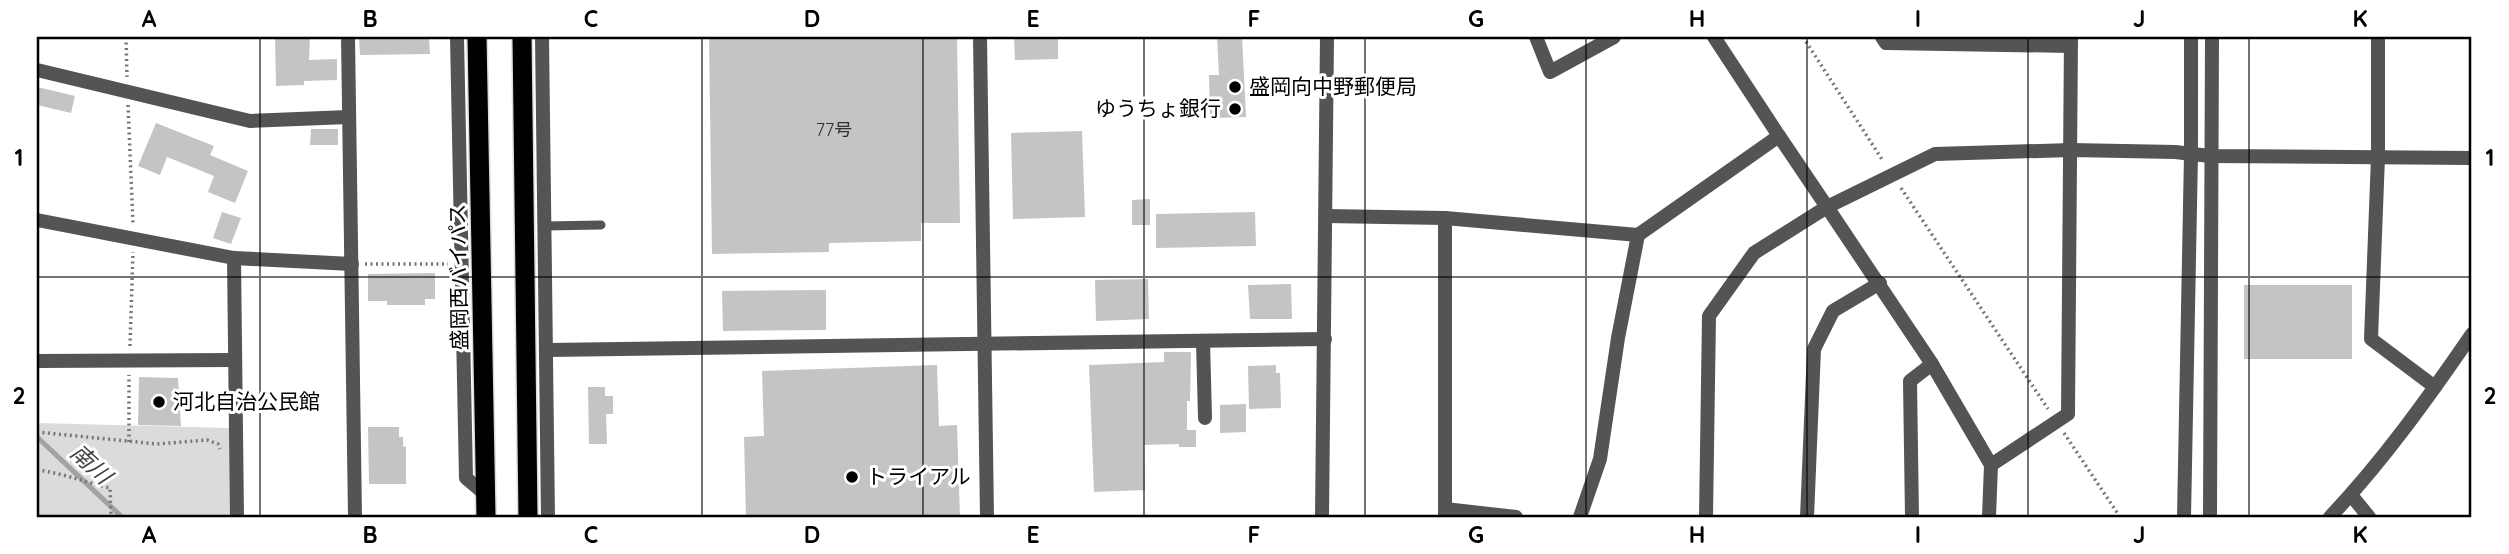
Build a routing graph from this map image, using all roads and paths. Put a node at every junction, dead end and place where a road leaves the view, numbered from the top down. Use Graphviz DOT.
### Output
graph roads {
  1 [pos="126,37"];
  2 [pos="348,37"];
  3 [pos="457,37"];
  4 [pos="477,37"];
  5 [pos="522,37"];
  6 [pos="542,37"];
  7 [pos="980,37"];
  8 [pos="1327,37"];
  9 [pos="1536,37"];
  10 [pos="1614,37"];
  11 [pos="1714,37"];
  12 [pos="1803,37"];
  13 [pos="1882,37"];
  14 [pos="2191,37"];
  15 [pos="2212,37"];
  16 [pos="2378,37"];
  17 [pos="2071,42"];
  18 [pos="37,70"];
  19 [pos="128,92"];
  20 [pos="348,117"];
  21 [pos="1779,136"];
  22 [pos="2071,150"];
  23 [pos="2191,154"];
  24 [pos="2210,156"];
  25 [pos="2378,157"];
  26 [pos="2472,159"];
  27 [pos="1892,175"];
  28 [pos="1827,207"];
  29 [pos="1326,216"];
  30 [pos="1445,218"];
  31 [pos="37,220"];
  32 [pos="601,225"];
  33 [pos="545,226"];
  34 [pos="1638,235"];
  35 [pos="134,238"];
  36 [pos="234,258"];
  37 [pos="352,264"];
  38 [pos="447,264"];
  39 [pos="1880,283"];
  40 [pos="2472,334"];
  41 [pos="1325,339"];
  42 [pos="1203,341"];
  43 [pos="984,344"];
  44 [pos="548,349"];
  45 [pos="234,360"];
  46 [pos="37,361"];
  47 [pos="130,361"];
  48 [pos="1932,364"];
  49 [pos="2435,387"];
  50 [pos="1205,418"];
  51 [pos="2057,422"];
  52 [pos="37,432"];
  53 [pos="129,442"];
  54 [pos="221,452"];
  55 [pos="1991,465"];
  56 [pos="37,470"];
  57 [pos="485,494"];
  58 [pos="2351,495"];
  59 [pos="1445,513"];
  60 [pos="111,517"];
  61 [pos="237,517"];
  62 [pos="355,517"];
  63 [pos="486,517"];
  64 [pos="528,517"];
  65 [pos="548,517"];
  66 [pos="987,517"];
  67 [pos="1322,517"];
  68 [pos="1516,517"];
  69 [pos="1580,517"];
  70 [pos="1706,517"];
  71 [pos="1807,517"];
  72 [pos="1912,517"];
  73 [pos="1989,517"];
  74 [pos="2120,517"];
  75 [pos="2184,517"];
  76 [pos="2210,517"];
  77 [pos="2330,517"];
  78 [pos="2369,517"];
  1 -- 19 [label="path"];
  2 -- 20 [label="street"];
  3 -- 57 [label="street"];
  4 -- 57 [label="highway, 盛岡西バイパス"];
  5 -- 64 [label="highway"];
  6 -- 33 [label="street"];
  7 -- 43 [label="street"];
  8 -- 29 [label="street"];
  9 -- 10 [label="street"];
  11 -- 21 [label="street"];
  12 -- 27 [label="path"];
  13 -- 17 [label="street"];
  14 -- 23 [label="street"];
  15 -- 24 [label="street"];
  16 -- 25 [label="street"];
  17 -- 22 [label="street"];
  18 -- 19 [label="street"];
  19 -- 20 [label="street"];
  19 -- 35 [label="path"];
  20 -- 37 [label="street"];
  21 -- 28 [label="street"];
  21 -- 34 [label="street"];
  22 -- 23 [label="street"];
  22 -- 27 [label="street"];
  22 -- 51 [label="street"];
  23 -- 24 [label="street"];
  23 -- 75 [label="street"];
  24 -- 25 [label="street"];
  24 -- 76 [label="street"];
  25 -- 26 [label="street"];
  25 -- 49 [label="street"];
  27 -- 28 [label="street"];
  27 -- 51 [label="path"];
  28 -- 39 [label="street"];
  28 -- 70 [label="street"];
  29 -- 30 [label="street"];
  29 -- 41 [label="street"];
  30 -- 34 [label="street"];
  30 -- 59 [label="street"];
  31 -- 35 [label="street"];
  32 -- 33 [label="lane"];
  33 -- 44 [label="street"];
  34 -- 69 [label="street"];
  35 -- 36 [label="street"];
  35 -- 47 [label="path"];
  36 -- 37 [label="street"];
  36 -- 45 [label="street"];
  37 -- 38 [label="path"];
  37 -- 62 [label="street"];
  39 -- 48 [label="street"];
  39 -- 71 [label="street"];
  40 -- 49 [label="street"];
  41 -- 42 [label="street"];
  41 -- 67 [label="street"];
  42 -- 43 [label="street"];
  42 -- 50 [label="street"];
  43 -- 44 [label="street"];
  43 -- 66 [label="street"];
  44 -- 65 [label="street"];
  45 -- 47 [label="street"];
  45 -- 61 [label="street"];
  46 -- 47 [label="street"];
  47 -- 53 [label="path"];
  48 -- 55 [label="street"];
  48 -- 72 [label="street"];
  49 -- 58 [label="street"];
  51 -- 55 [label="street"];
  51 -- 74 [label="path"];
  52 -- 53 [label="path"];
  53 -- 54 [label="path"];
  55 -- 73 [label="street"];
  56 -- 60 [label="path"];
  57 -- 63 [label="highway, 盛岡西バイパス"];
  58 -- 77 [label="street"];
  58 -- 78 [label="street"];
  59 -- 68 [label="street"];
}
